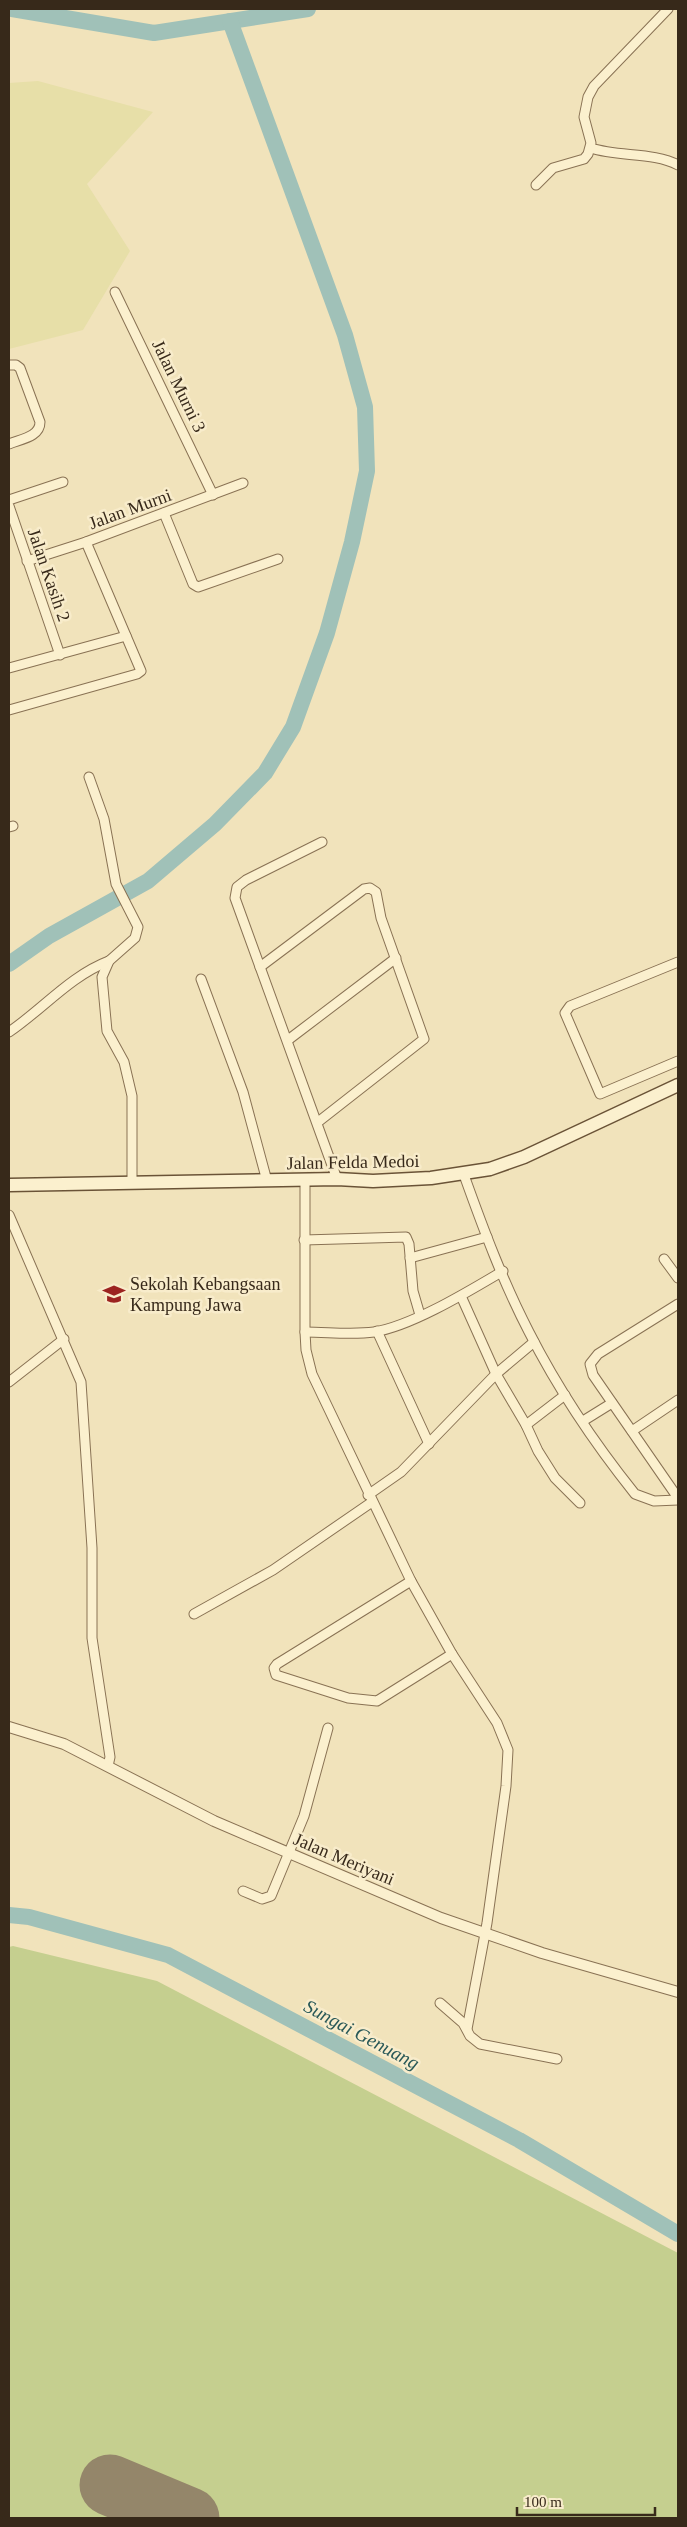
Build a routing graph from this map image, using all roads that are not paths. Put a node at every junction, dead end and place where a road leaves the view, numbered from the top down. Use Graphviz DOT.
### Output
graph roads {
  1 [pos="668,9"];
  2 [pos="591,148"];
  3 [pos="678,165"];
  4 [pos="536,185"];
  5 [pos="115,292"];
  6 [pos="9,365"];
  7 [pos="9,444"];
  8 [pos="63,482"];
  9 [pos="243,483"];
  10 [pos="213,495"];
  11 [pos="9,500"];
  12 [pos="9,506"];
  13 [pos="164,513"];
  14 [pos="13,534"];
  15 [pos="86,542"];
  16 [pos="278,559"];
  17 [pos="27,561"];
  18 [pos="126,636"];
  19 [pos="60,655"];
  20 [pos="9,668"];
  21 [pos="9,710"];
  22 [pos="90,777"];
  23 [pos="322,842"];
  24 [pos="396,958"];
  25 [pos="109,961"];
  26 [pos="678,962"];
  27 [pos="260,966"];
  28 [pos="201,978"];
  29 [pos="9,1032"];
  30 [pos="288,1040"];
  31 [pos="678,1061"];
  32 [pos="678,1085"];
  33 [pos="318,1122"];
  34 [pos="464,1175"];
  35 [pos="337,1179"];
  36 [pos="305,1180"];
  37 [pos="267,1181"];
  38 [pos="132,1183"];
  39 [pos="9,1185"];
  40 [pos="9,1216"];
  41 [pos="487,1237"];
  42 [pos="304,1240"];
  43 [pos="410,1258"];
  44 [pos="664,1259"];
  45 [pos="503,1272"];
  46 [pos="678,1278"];
  47 [pos="461,1296"];
  48 [pos="678,1304"];
  49 [pos="420,1315"];
  50 [pos="377,1331"];
  51 [pos="305,1332"];
  52 [pos="64,1339"];
  53 [pos="534,1342"];
  54 [pos="496,1374"];
  55 [pos="9,1382"];
  56 [pos="565,1395"];
  57 [pos="678,1400"];
  58 [pos="612,1403"];
  59 [pos="583,1421"];
  60 [pos="526,1425"];
  61 [pos="632,1431"];
  62 [pos="429,1444"];
  63 [pos="370,1499"];
  64 [pos="678,1499"];
  65 [pos="580,1503"];
  66 [pos="411,1581"];
  67 [pos="194,1614"];
  68 [pos="452,1654"];
  69 [pos="9,1727"];
  70 [pos="328,1728"];
  71 [pos="108,1766"];
  72 [pos="290,1853"];
  73 [pos="243,1891"];
  74 [pos="485,1935"];
  75 [pos="678,1992"];
  76 [pos="440,2003"];
  77 [pos="468,2029"];
  78 [pos="557,2059"];
  1 -- 2 [label="street"];
  2 -- 3 [label="street"];
  2 -- 4 [label="street"];
  5 -- 10 [label="street, Jalan Murni 3"];
  6 -- 7 [label="street"];
  8 -- 11 [label="street"];
  9 -- 10 [label="street, Jalan Murni"];
  10 -- 13 [label="street, Jalan Murni"];
  12 -- 14 [label="street, Jalan Kasih 2"];
  13 -- 15 [label="street, Jalan Murni"];
  13 -- 16 [label="street"];
  14 -- 17 [label="street, Jalan Kasih 2"];
  15 -- 17 [label="street, Jalan Murni"];
  15 -- 18 [label="street"];
  17 -- 19 [label="street, Jalan Kasih 2"];
  18 -- 19 [label="street"];
  18 -- 21 [label="street"];
  19 -- 20 [label="street"];
  22 -- 25 [label="street"];
  23 -- 27 [label="street"];
  24 -- 27 [label="street"];
  24 -- 30 [label="street"];
  24 -- 33 [label="street"];
  25 -- 29 [label="street"];
  25 -- 38 [label="street"];
  26 -- 31 [label="street"];
  27 -- 30 [label="street"];
  28 -- 37 [label="street"];
  30 -- 33 [label="street"];
  32 -- 34 [label="main road, Jalan Felda Medoi"];
  33 -- 35 [label="street"];
  34 -- 35 [label="main road, Jalan Felda Medoi"];
  34 -- 41 [label="street"];
  35 -- 36 [label="main road, Jalan Felda Medoi"];
  36 -- 37 [label="main road, Jalan Felda Medoi"];
  36 -- 42 [label="street"];
  37 -- 38 [label="main road, Jalan Felda Medoi"];
  38 -- 39 [label="main road, Jalan Felda Medoi"];
  40 -- 52 [label="street"];
  41 -- 43 [label="street"];
  41 -- 45 [label="street"];
  42 -- 43 [label="street"];
  42 -- 51 [label="street"];
  43 -- 49 [label="street"];
  44 -- 46 [label="street"];
  45 -- 47 [label="street"];
  45 -- 53 [label="street"];
  47 -- 49 [label="street"];
  47 -- 54 [label="street"];
  48 -- 58 [label="street"];
  49 -- 50 [label="street"];
  50 -- 51 [label="street"];
  50 -- 62 [label="street"];
  51 -- 63 [label="street"];
  52 -- 55 [label="street"];
  52 -- 71 [label="street"];
  53 -- 54 [label="street"];
  53 -- 56 [label="street"];
  54 -- 60 [label="street"];
  54 -- 62 [label="street"];
  56 -- 59 [label="street"];
  56 -- 60 [label="street"];
  57 -- 61 [label="street"];
  58 -- 59 [label="street"];
  58 -- 61 [label="street"];
  59 -- 64 [label="street"];
  60 -- 65 [label="street"];
  61 -- 64 [label="street"];
  62 -- 63 [label="street"];
  63 -- 66 [label="street"];
  63 -- 67 [label="street"];
  66 -- 68 [label="street"];
  66 -- 68 [label="street"];
  68 -- 74 [label="street"];
  69 -- 71 [label="street, Jalan Meriyani"];
  70 -- 72 [label="street"];
  71 -- 72 [label="street, Jalan Meriyani"];
  72 -- 73 [label="street"];
  72 -- 74 [label="street, Jalan Meriyani"];
  74 -- 75 [label="street, Jalan Meriyani"];
  74 -- 77 [label="street"];
  76 -- 77 [label="street"];
  77 -- 78 [label="street"];
}
